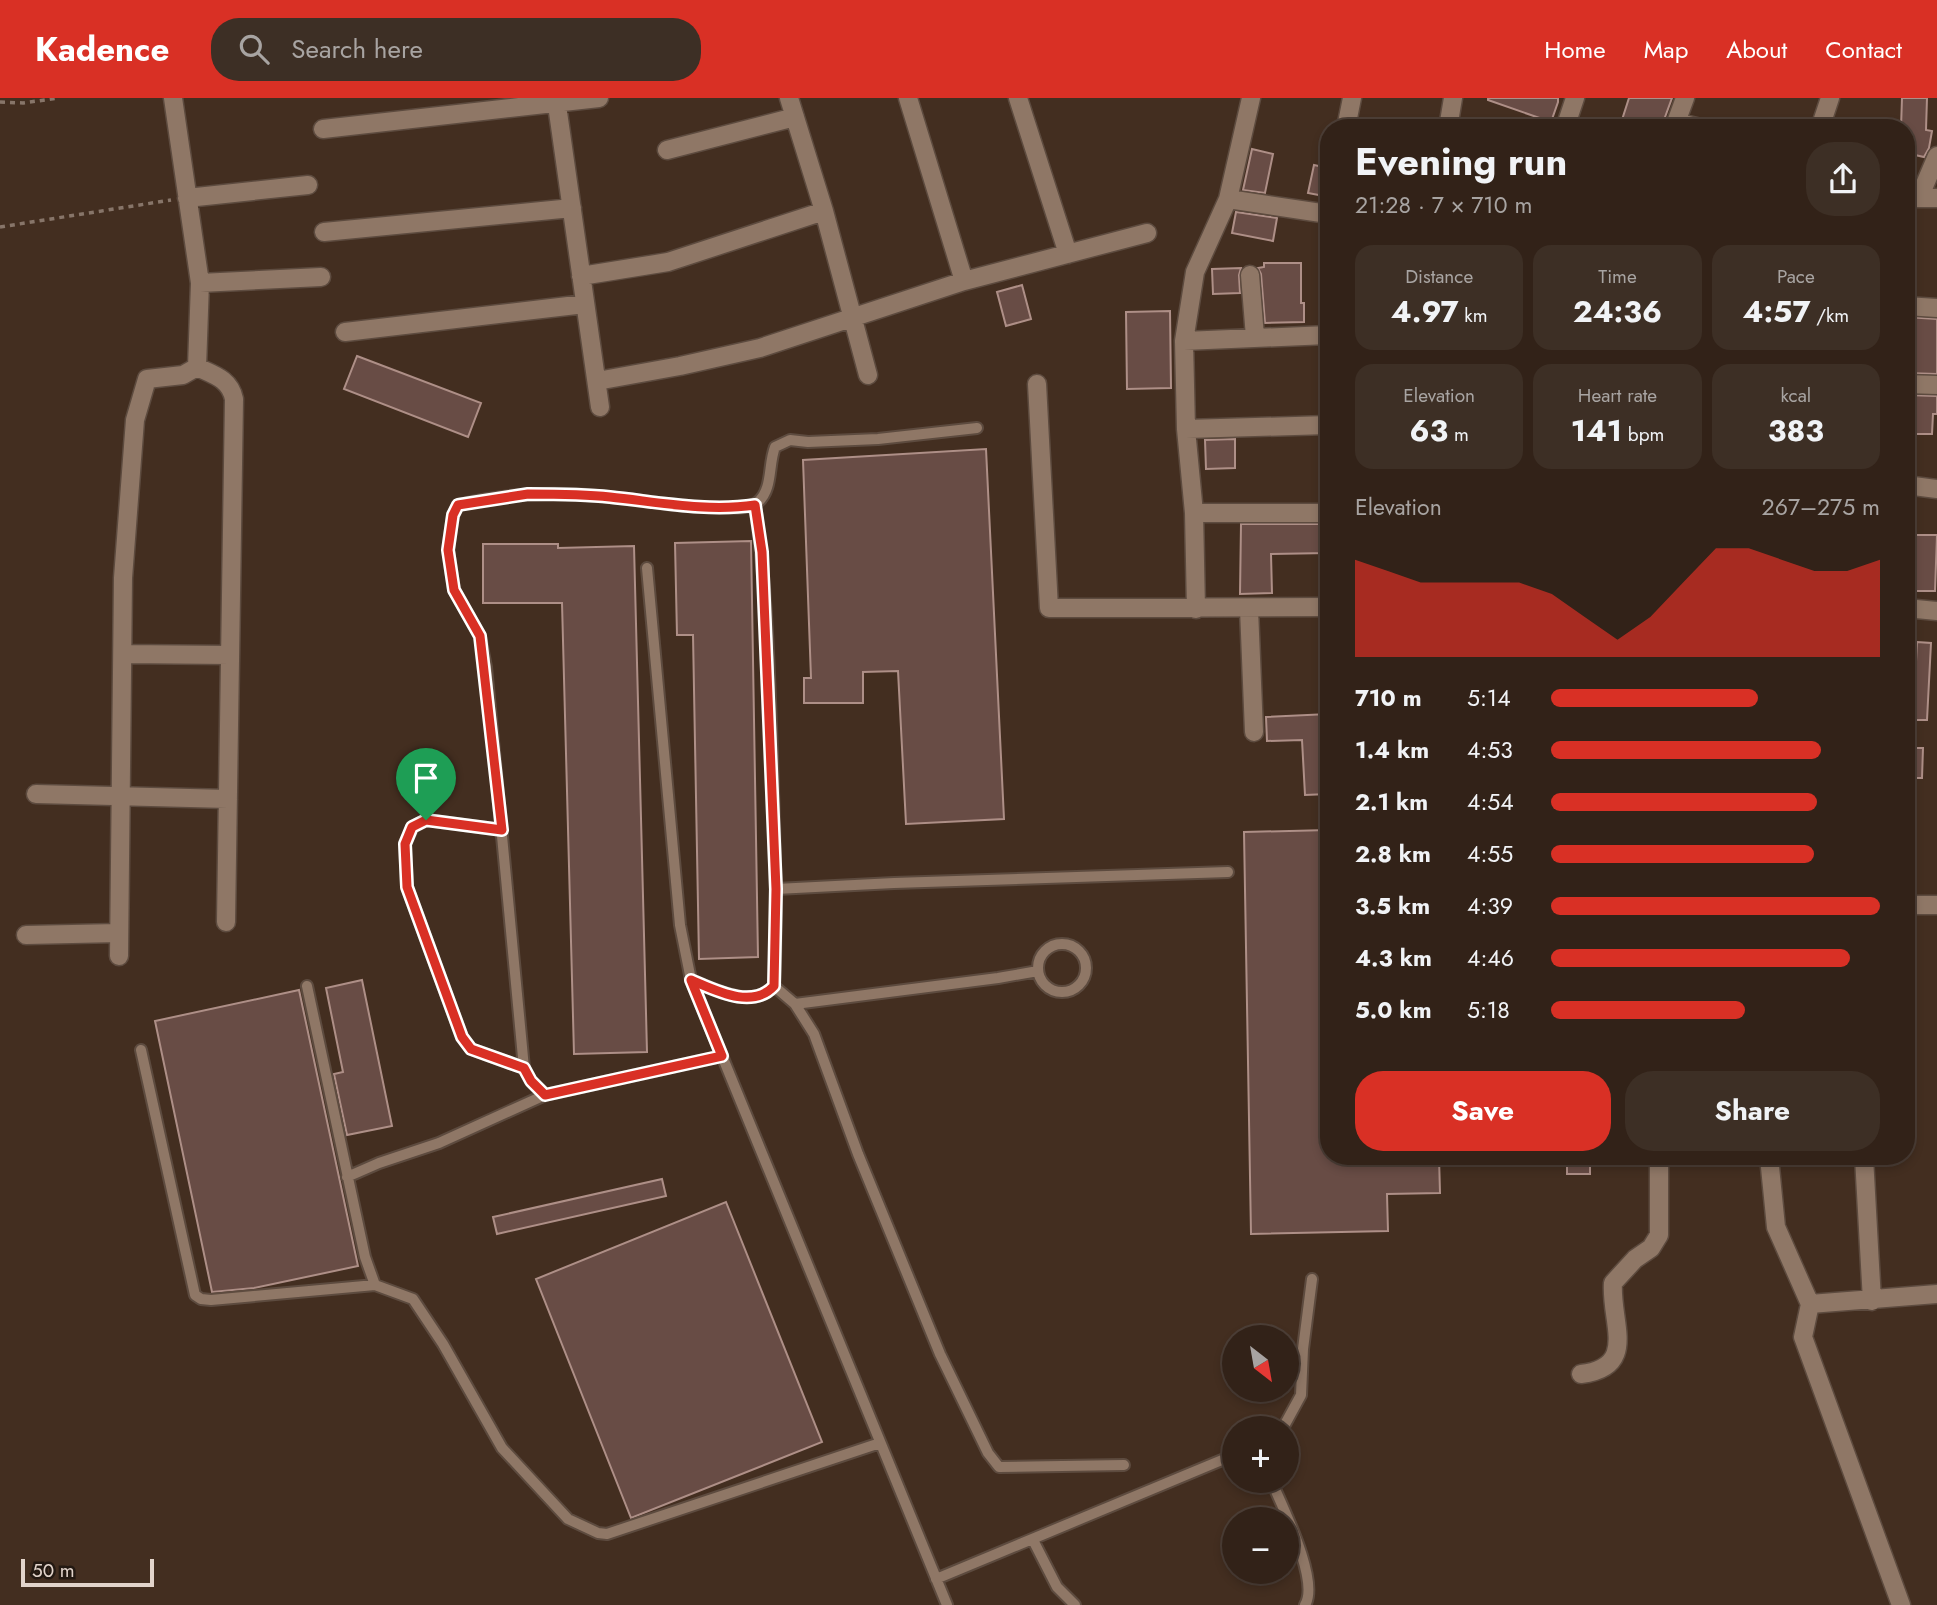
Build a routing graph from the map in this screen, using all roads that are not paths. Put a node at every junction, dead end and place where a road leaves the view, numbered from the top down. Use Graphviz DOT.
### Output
graph roads {
  1 [pos="173,98"];
  2 [pos="599,98"];
  3 [pos="789,98"];
  4 [pos="908,98"];
  5 [pos="1018,98"];
  6 [pos="1251,98"];
  7 [pos="1352,98"];
  8 [pos="1453,98"];
  9 [pos="1575,98"];
  10 [pos="1685,98"];
  11 [pos="1830,98"];
  12 [pos="556,101"];
  13 [pos="795,117"];
  14 [pos="1348,119"];
  15 [pos="1450,119"];
  16 [pos="1568,119"];
  17 [pos="1677,119"];
  18 [pos="1823,119"];
  19 [pos="323,129"];
  20 [pos="667,150"];
  21 [pos="1937,156"];
  22 [pos="308,185"];
  23 [pos="187,198"];
  24 [pos="1921,198"];
  25 [pos="1228,199"];
  26 [pos="572,208"];
  27 [pos="824,211"];
  28 [pos="1320,213"];
  29 [pos="324,232"];
  30 [pos="1147,233"];
  31 [pos="1068,254"];
  32 [pos="1250,275"];
  33 [pos="582,276"];
  34 [pos="321,277"];
  35 [pos="964,281"];
  36 [pos="200,283"];
  37 [pos="586,304"];
  38 [pos="1915,307"];
  39 [pos="1937,308"];
  40 [pos="853,318"];
  41 [pos="345,332"];
  42 [pos="1320,335"];
  43 [pos="1255,337"];
  44 [pos="1184,341"];
  45 [pos="197,367"];
  46 [pos="869,374"];
  47 [pos="597,381"];
  48 [pos="1037,384"];
  49 [pos="1915,384"];
  50 [pos="1937,385"];
  51 [pos="600,407"];
  52 [pos="1320,425"];
  53 [pos="977,428"];
  54 [pos="1186,429"];
  55 [pos="1915,486"];
  56 [pos="1937,489"];
  57 [pos="755,505"];
  58 [pos="1194,513"];
  59 [pos="1320,513"];
  60 [pos="647,568"];
  61 [pos="1320,607"];
  62 [pos="1249,608"];
  63 [pos="1196,609"];
  64 [pos="1915,609"];
  65 [pos="1937,611"];
  66 [pos="123,654"];
  67 [pos="230,655"];
  68 [pos="1254,732"];
  69 [pos="36,794"];
  70 [pos="121,796"];
  71 [pos="228,799"];
  72 [pos="502,830"];
  73 [pos="1228,872"];
  74 [pos="776,889"];
  75 [pos="1915,905"];
  76 [pos="1937,905"];
  77 [pos="226,922"];
  78 [pos="118,933"];
  79 [pos="26,935"];
  80 [pos="120,956"];
  81 [pos="1038,971"];
  82 [pos="691,980"];
  83 [pos="307,986"];
  84 [pos="774,986"];
  85 [pos="795,1004"];
  86 [pos="141,1050"];
  87 [pos="722,1056"];
  88 [pos="524,1068"];
  89 [pos="545,1095"];
  90 [pos="1659,1165"];
  91 [pos="1770,1165"];
  92 [pos="1864,1165"];
  93 [pos="347,1177"];
  94 [pos="1312,1279"];
  95 [pos="375,1284"];
  96 [pos="1937,1294"];
  97 [pos="1872,1301"];
  98 [pos="1810,1304"];
  99 [pos="1581,1374"];
  100 [pos="1290,1416"];
  101 [pos="880,1443"];
  102 [pos="1222,1460"];
  103 [pos="1124,1465"];
  104 [pos="1276,1493"];
  105 [pos="1033,1540"];
  106 [pos="936,1579"];
  107 [pos="947,1605"];
  108 [pos="1075,1605"];
  109 [pos="1305,1605"];
  110 [pos="1901,1605"];
  1 -- 23 [label="street"];
  2 -- 12 [label="street"];
  3 -- 13 [label="street"];
  4 -- 35 [label="street"];
  5 -- 31 [label="street"];
  6 -- 25 [label="street"];
  7 -- 14 [label="street"];
  8 -- 15 [label="street"];
  9 -- 16 [label="street"];
  10 -- 17 [label="street"];
  11 -- 18 [label="street"];
  12 -- 19 [label="street"];
  12 -- 26 [label="street"];
  13 -- 20 [label="street"];
  13 -- 27 [label="street"];
  21 -- 24 [label="street"];
  22 -- 23 [label="street"];
  23 -- 36 [label="street"];
  25 -- 28 [label="street"];
  25 -- 44 [label="street"];
  26 -- 29 [label="street"];
  26 -- 33 [label="street"];
  27 -- 33 [label="street"];
  27 -- 40 [label="street"];
  30 -- 31 [label="street"];
  31 -- 35 [label="street"];
  32 -- 43 [label="street"];
  33 -- 37 [label="street"];
  34 -- 36 [label="street"];
  35 -- 40 [label="street"];
  36 -- 45 [label="street"];
  37 -- 41 [label="street"];
  37 -- 47 [label="street"];
  38 -- 39 [label="street"];
  40 -- 46 [label="street"];
  40 -- 47 [label="street"];
  42 -- 43 [label="street"];
  43 -- 44 [label="street"];
  44 -- 54 [label="street"];
  45 -- 66 [label="street"];
  45 -- 67 [label="street"];
  47 -- 51 [label="street"];
  48 -- 63 [label="street"];
  49 -- 50 [label="street"];
  52 -- 54 [label="street"];
  53 -- 57 [label="lane"];
  54 -- 58 [label="street"];
  55 -- 56 [label="street"];
  57 -- 72 [label="lane"];
  57 -- 74 [label="lane"];
  58 -- 59 [label="street"];
  58 -- 63 [label="street"];
  60 -- 82 [label="lane"];
  61 -- 62 [label="street"];
  62 -- 63 [label="street"];
  62 -- 68 [label="street"];
  64 -- 65 [label="street"];
  66 -- 67 [label="street"];
  66 -- 70 [label="street"];
  67 -- 71 [label="street"];
  69 -- 70 [label="street"];
  70 -- 71 [label="street"];
  70 -- 78 [label="street"];
  71 -- 77 [label="street"];
  72 -- 88 [label="lane"];
  72 -- 88 [label="lane"];
  73 -- 74 [label="lane"];
  74 -- 84 [label="lane"];
  75 -- 76 [label="street"];
  78 -- 79 [label="street"];
  78 -- 80 [label="street"];
  81 -- 81 [label="lane"];
  81 -- 85 [label="lane"];
  82 -- 84 [label="lane"];
  82 -- 87 [label="lane"];
  83 -- 93 [label="lane"];
  84 -- 85 [label="lane"];
  85 -- 103 [label="lane"];
  86 -- 95 [label="lane"];
  87 -- 89 [label="lane"];
  87 -- 101 [label="lane"];
  88 -- 89 [label="lane"];
  89 -- 93 [label="lane"];
  90 -- 99 [label="street"];
  91 -- 98 [label="street"];
  92 -- 97 [label="street"];
  93 -- 95 [label="lane"];
  94 -- 100 [label="lane"];
  95 -- 101 [label="lane"];
  96 -- 97 [label="street"];
  97 -- 98 [label="street"];
  98 -- 110 [label="street"];
  101 -- 106 [label="lane"];
  102 -- 105 [label="lane"];
  104 -- 109 [label="lane"];
  105 -- 106 [label="lane"];
  105 -- 108 [label="lane"];
  106 -- 107 [label="lane"];
}
